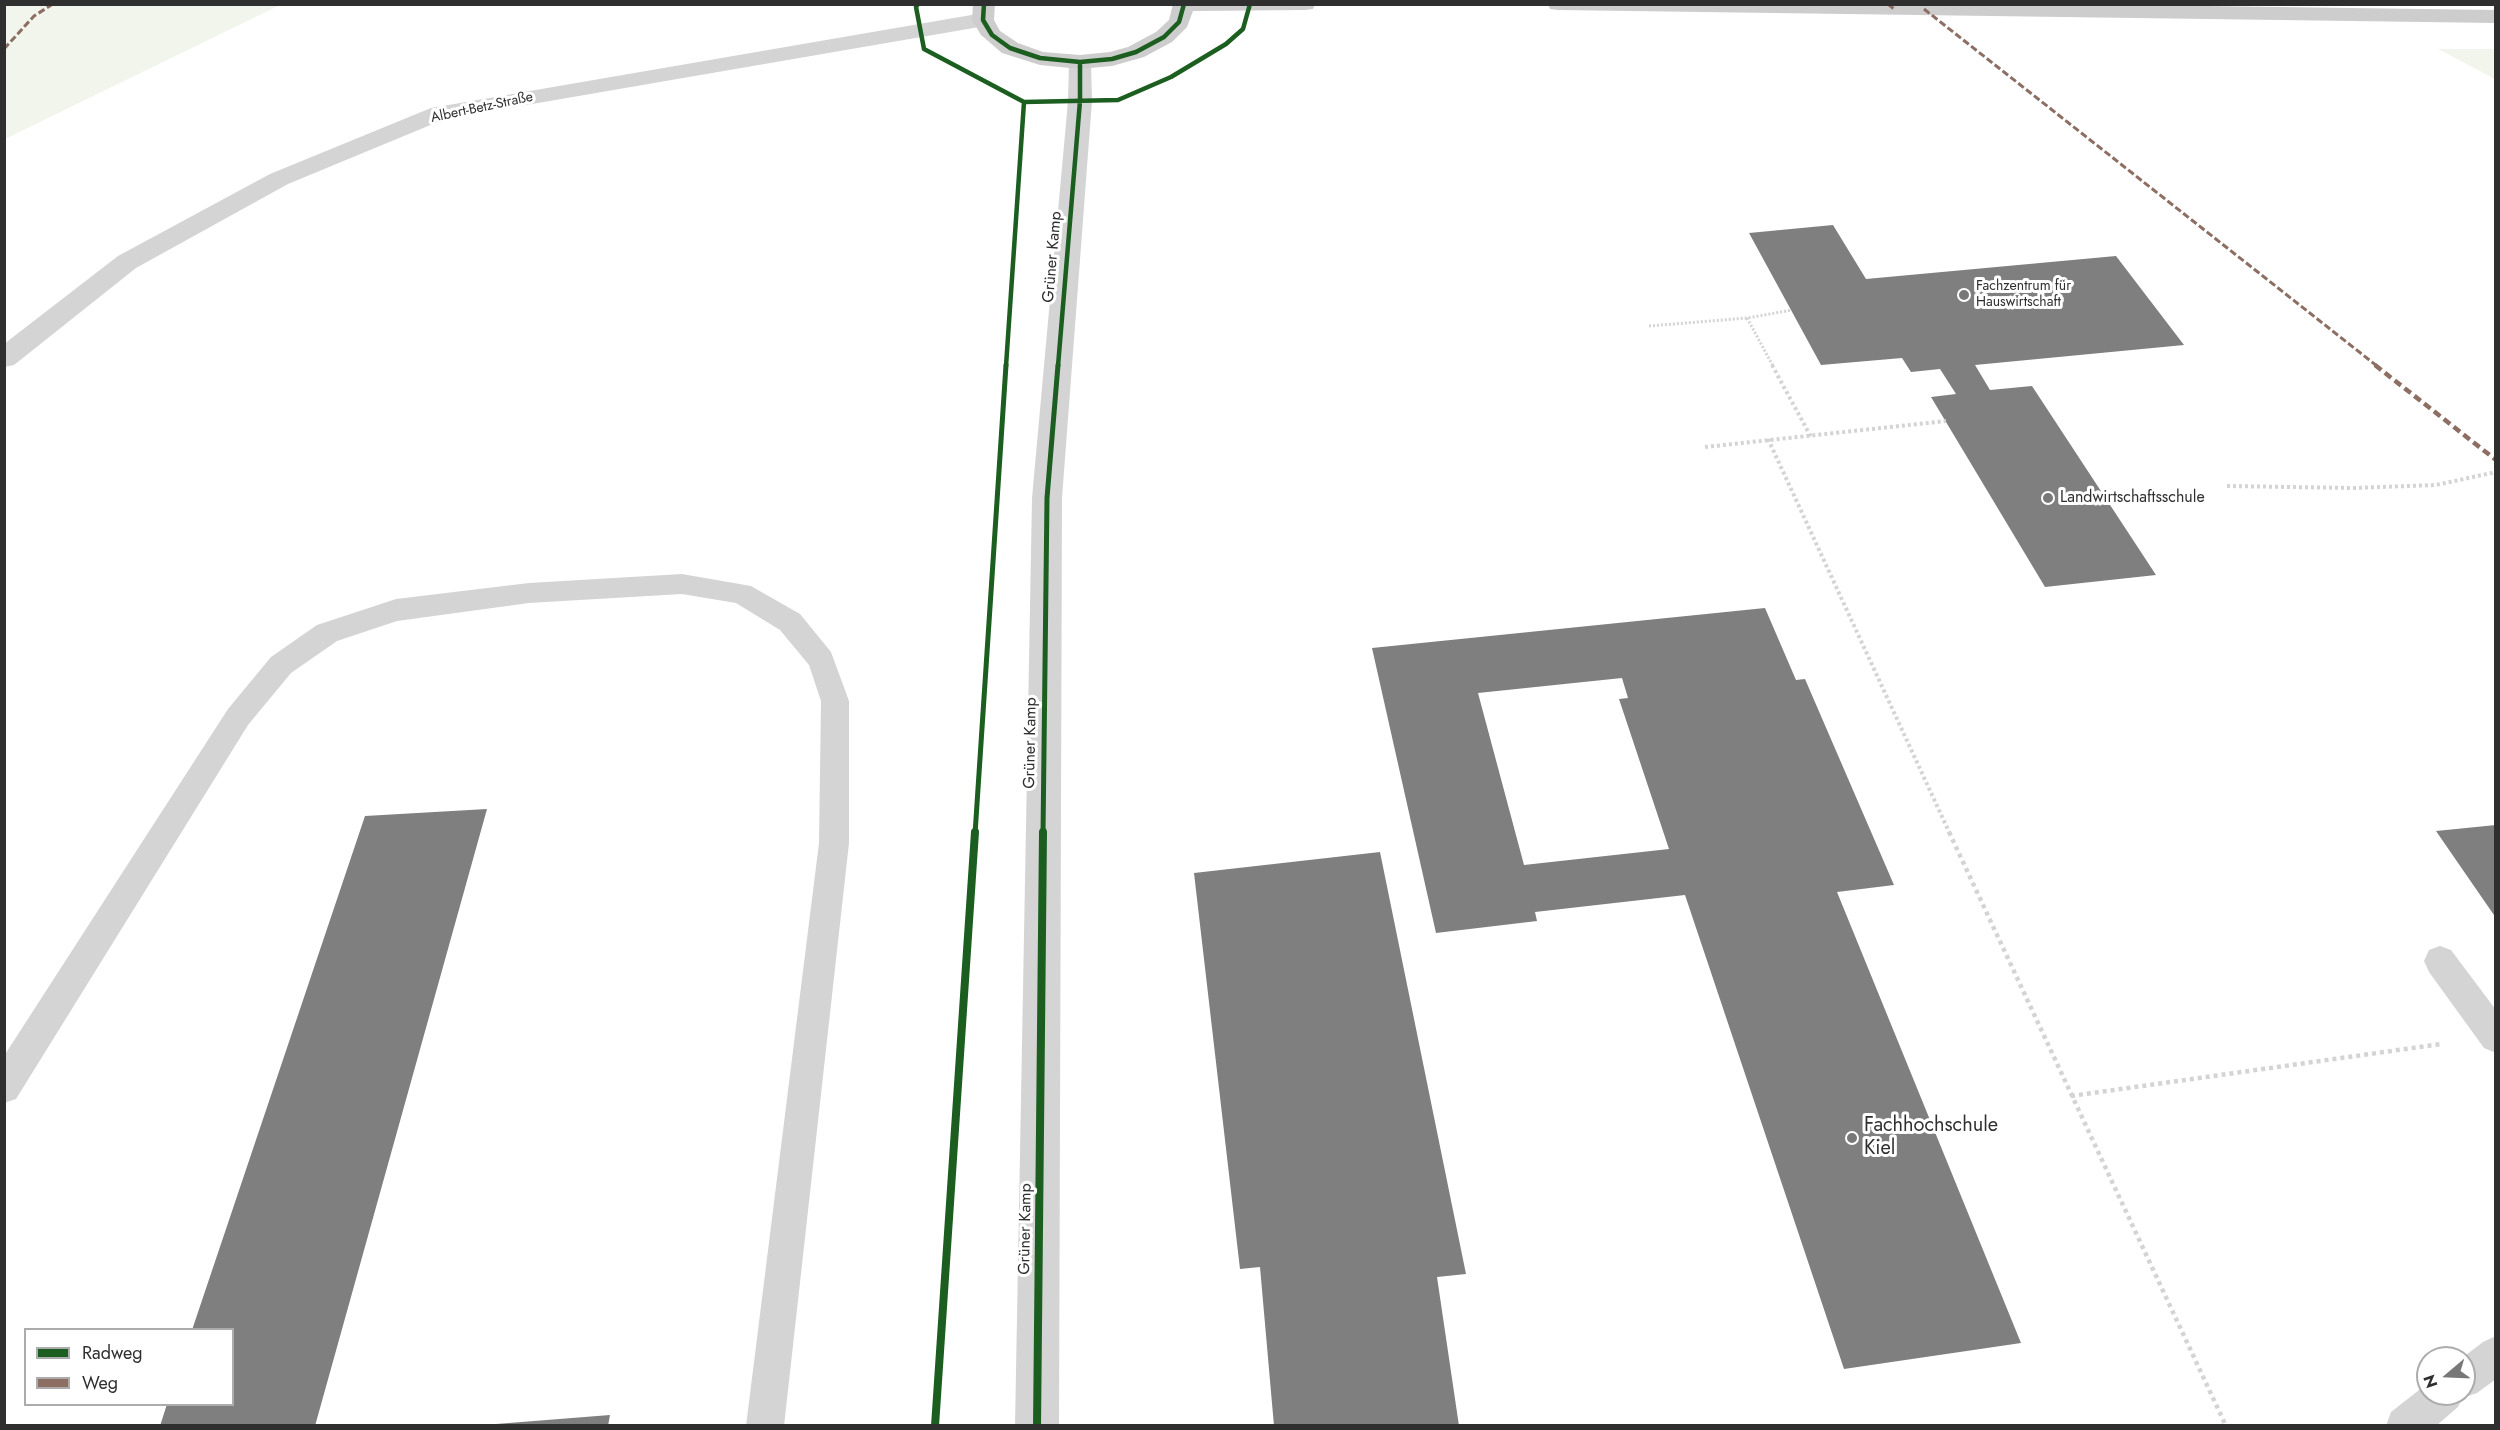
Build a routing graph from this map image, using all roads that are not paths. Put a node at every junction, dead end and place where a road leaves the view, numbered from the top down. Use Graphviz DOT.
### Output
graph roads {
  1 [pos="1305,4"];
  2 [pos="1558,4"];
  3 [pos="1184,5"];
  4 [pos="984,12"];
  5 [pos="2496,17"];
  6 [pos="1080,62"];
  7 [pos="4,358"];
  8 [pos="2440,961"];
  9 [pos="2495,1037"];
  10 [pos="4,1087"];
  11 [pos="2496,1355"];
  12 [pos="2476,1371"];
  13 [pos="2430,1406"];
  14 [pos="765,1425"];
  15 [pos="1037,1425"];
  16 [pos="2405,1425"];
  1 -- 3 [label="main road"];
  2 -- 5 [label="main road"];
  3 -- 6 [label="main road"];
  4 -- 6 [label="main road"];
  4 -- 7 [label="street, Albert-Betz-Straße"];
  6 -- 15 [label="street, Grüner Kamp"];
  8 -- 9 [label="lane"];
  10 -- 14 [label="lane"];
  11 -- 12 [label="lane"];
  13 -- 16 [label="lane"];
}
